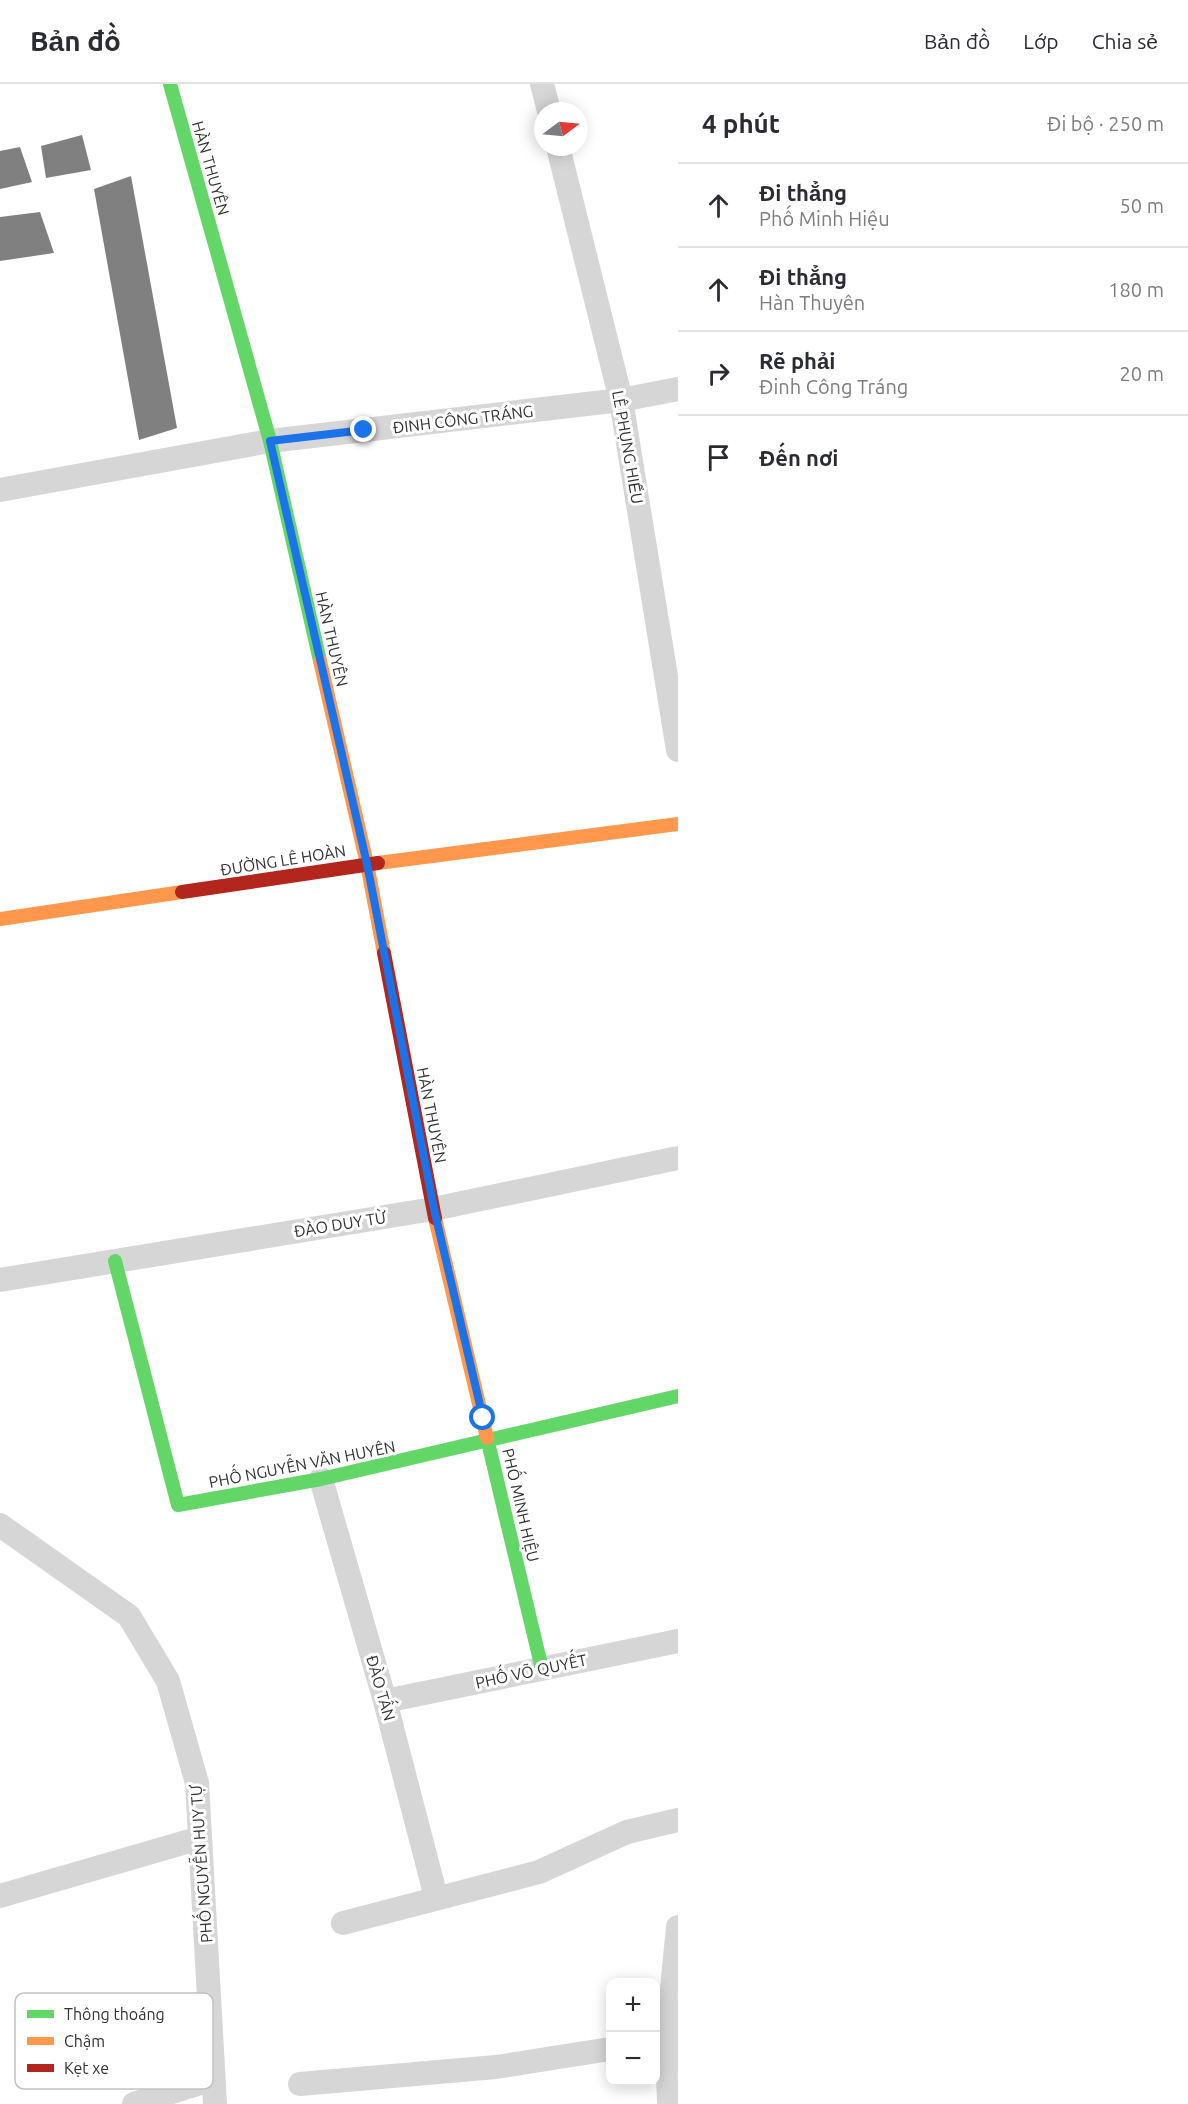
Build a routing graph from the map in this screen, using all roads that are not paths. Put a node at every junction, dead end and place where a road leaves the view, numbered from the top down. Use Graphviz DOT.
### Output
graph roads {
  1 [pos="170,84"];
  2 [pos="542,84"];
  3 [pos="547,102"];
  4 [pos="560,156"];
  5 [pos="678,389"];
  6 [pos="621,400"];
  7 [pos="270,441"];
  8 [pos="0,490"];
  9 [pos="678,750"];
  10 [pos="678,824"];
  11 [pos="367,864"];
  12 [pos="0,919"];
  13 [pos="678,1158"];
  14 [pos="434,1209"];
  15 [pos="114,1261"];
  16 [pos="0,1280"];
  17 [pos="678,1396"];
  18 [pos="489,1441"];
  19 [pos="321,1479"];
  20 [pos="0,1525"];
  21 [pos="678,1641"];
  22 [pos="542,1669"];
  23 [pos="385,1701"];
  24 [pos="678,1820"];
  25 [pos="200,1838"];
  26 [pos="0,1896"];
  27 [pos="436,1897"];
  28 [pos="343,1923"];
  29 [pos="678,1927"];
  30 [pos="208,1993"];
  31 [pos="661,2040"];
  32 [pos="606,2050"];
  33 [pos="213,2079"];
  34 [pos="300,2084"];
  35 [pos="181,2089"];
  36 [pos="134,2104"];
  37 [pos="215,2104"];
  38 [pos="669,2104"];
  1 -- 7 [label="street, HÀN THUYÊN"];
  2 -- 3 [label="street"];
  4 -- 6 [label="street, LÊ PHỤNG HIỂU"];
  5 -- 6 [label="street, ĐINH CÔNG TRÁNG"];
  6 -- 7 [label="street, ĐINH CÔNG TRÁNG"];
  6 -- 9 [label="street, LÊ PHỤNG HIỂU"];
  7 -- 8 [label="street, ĐINH CÔNG TRÁNG"];
  7 -- 11 [label="street, HÀN THUYÊN"];
  10 -- 11 [label="street, ĐƯỜNG LÊ HOÀN"];
  11 -- 12 [label="street, ĐƯỜNG LÊ HOÀN"];
  11 -- 14 [label="street, HÀN THUYÊN"];
  13 -- 14 [label="street, ĐÀO DUY TỪ"];
  14 -- 15 [label="street, ĐÀO DUY TỪ"];
  14 -- 18 [label="street, PHỐ MINH HIỆU"];
  15 -- 16 [label="street, ĐÀO DUY TỪ"];
  15 -- 19 [label="street, PHỐ NGUYỄN VĂN HUYÊN"];
  17 -- 18 [label="street, PHỐ NGUYỄN VĂN HUYÊN"];
  18 -- 19 [label="street, PHỐ NGUYỄN VĂN HUYÊN"];
  18 -- 22 [label="street, PHỐ MINH HIỆU"];
  19 -- 23 [label="street, ĐÀO TẤN"];
  20 -- 25 [label="street, PHỐ NGUYỄN HUY TỰ"];
  21 -- 22 [label="street, PHỐ VÕ QUYẾT"];
  22 -- 23 [label="street, PHỐ VÕ QUYẾT"];
  23 -- 27 [label="street, ĐÀO TẤN"];
  24 -- 27 [label="street"];
  25 -- 26 [label="street"];
  25 -- 30 [label="street, PHỐ NGUYỄN HUY TỰ"];
  27 -- 28 [label="street"];
  29 -- 31 [label="street"];
  31 -- 38 [label="street"];
  32 -- 34 [label="street"];
  33 -- 37 [label="street, PHỐ NGUYỄN HUY TỰ"];
  35 -- 36 [label="street"];
}
